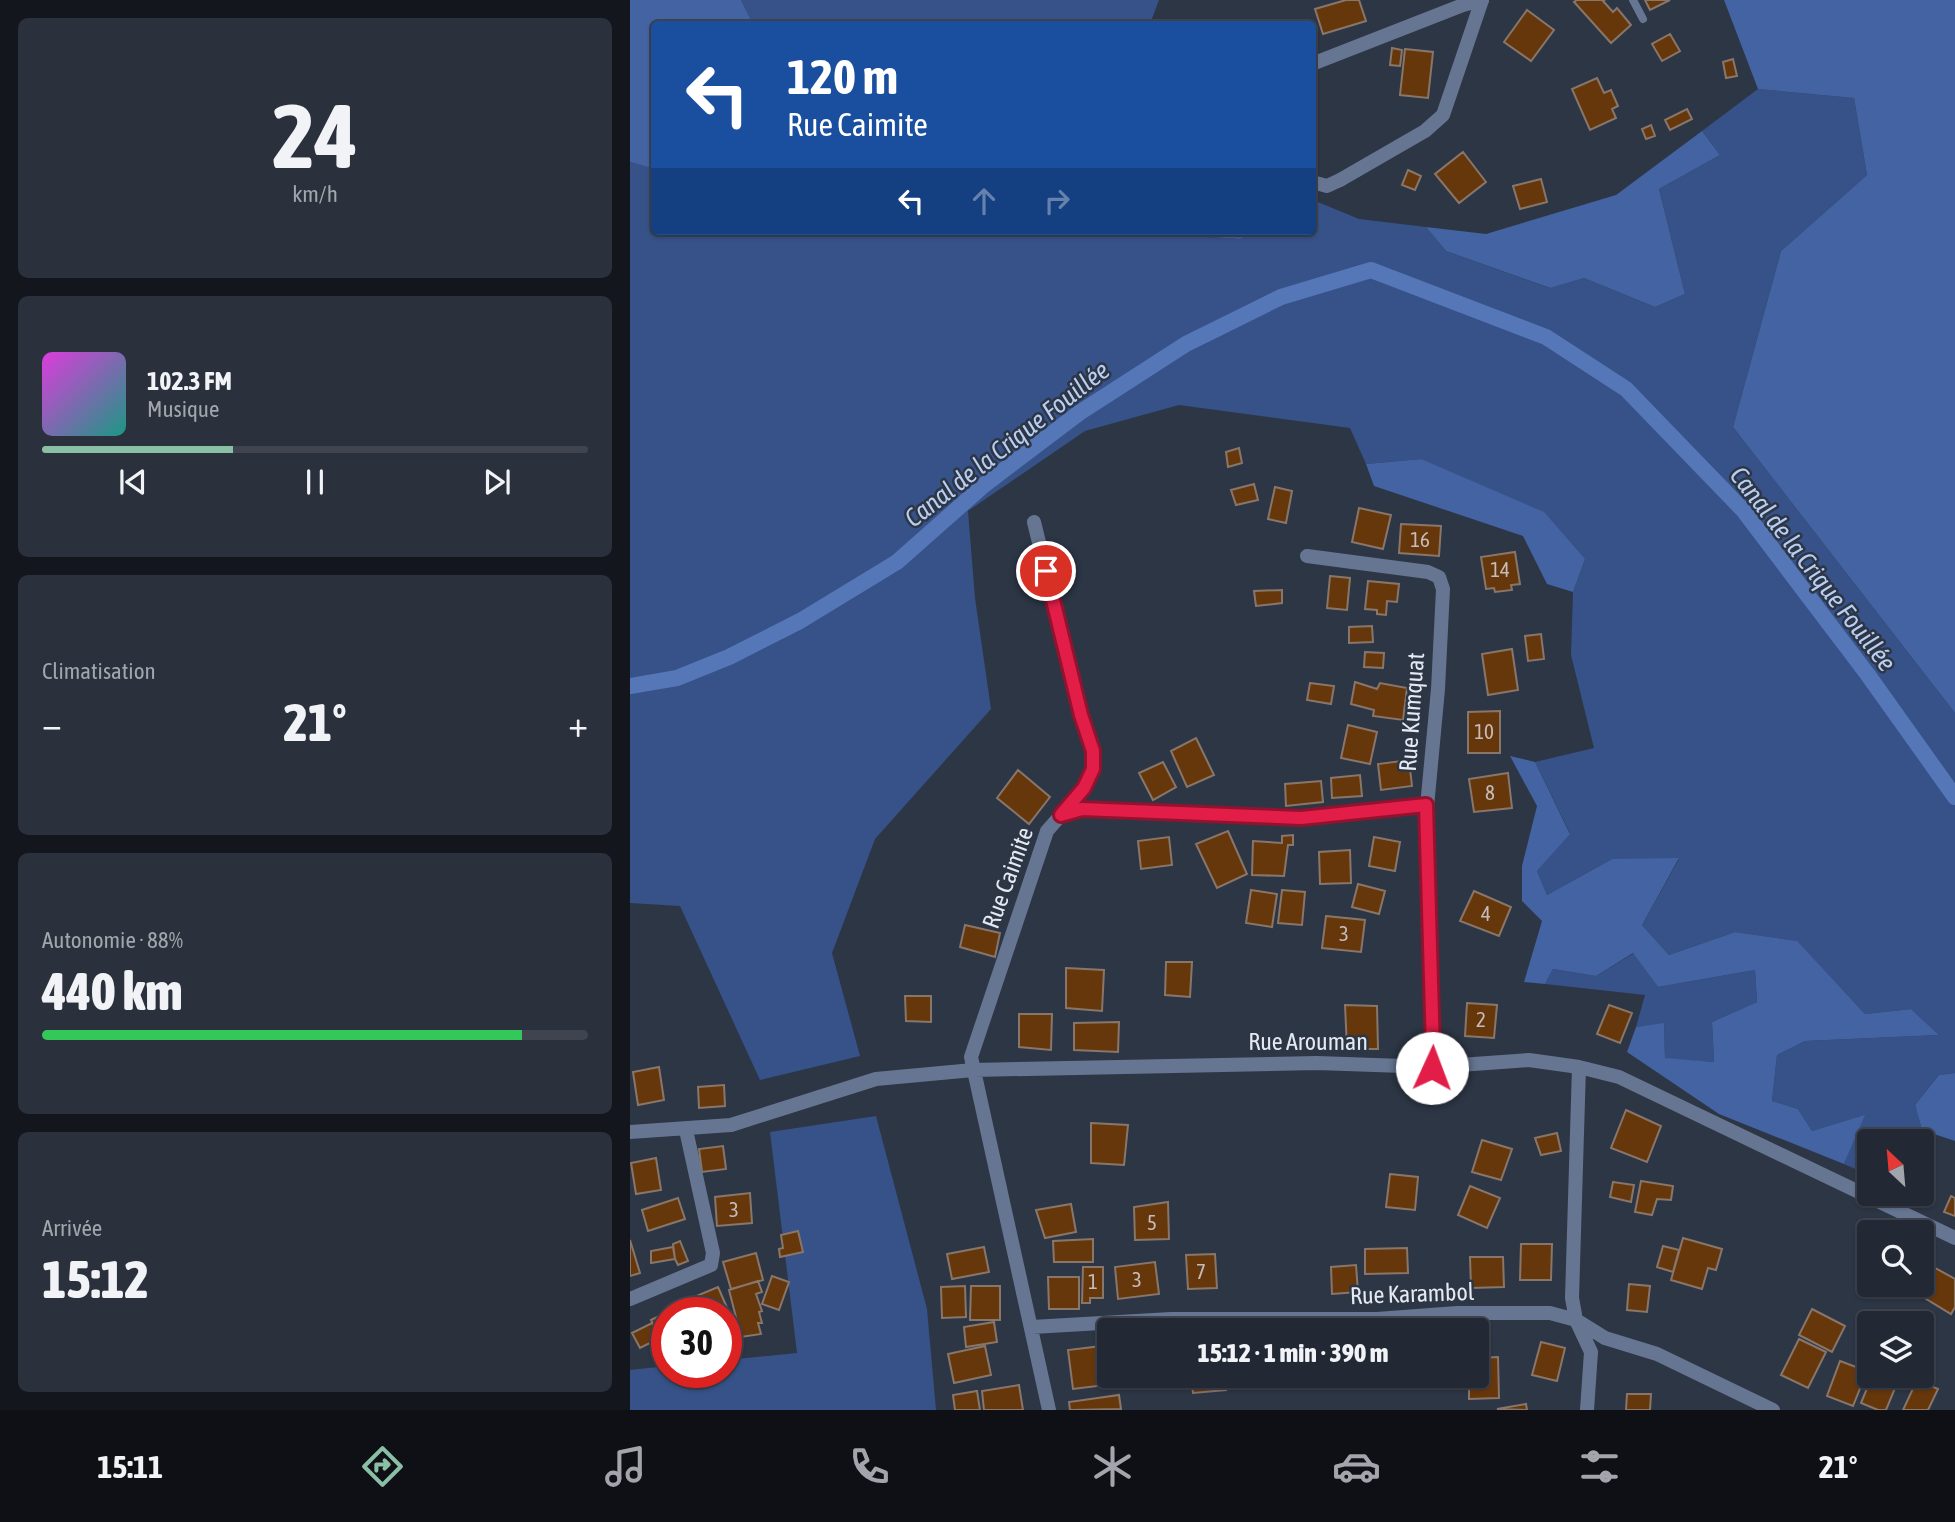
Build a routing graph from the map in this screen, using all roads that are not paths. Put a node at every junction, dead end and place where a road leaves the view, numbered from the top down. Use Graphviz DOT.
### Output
graph roads {
  1 [pos="1482,0"];
  2 [pos="1633,0"];
  3 [pos="1643,19"];
  4 [pos="1316,62"];
  5 [pos="1316,183"];
  6 [pos="1034,522"];
  7 [pos="1307,555"];
  8 [pos="1426,805"];
  9 [pos="1061,815"];
  10 [pos="1432,1068"];
  11 [pos="1579,1068"];
  12 [pos="973,1070"];
  13 [pos="686,1130"];
  14 [pos="630,1132"];
  15 [pos="1955,1238"];
  16 [pos="630,1299"];
  17 [pos="1576,1320"];
  18 [pos="1031,1326"];
  19 [pos="1049,1410"];
  20 [pos="1587,1410"];
  21 [pos="1773,1410"];
  1 -- 4 [label="street"];
  1 -- 5 [label="street"];
  2 -- 3 [label="lane"];
  6 -- 9 [label="street"];
  7 -- 8 [label="street, Rue Kumquat"];
  8 -- 9 [label="street, Rue Caimite"];
  8 -- 10 [label="street, Rue Kumquat"];
  9 -- 12 [label="street, Rue Caimite"];
  10 -- 11 [label="street, Rue Arouman"];
  10 -- 12 [label="street, Rue Arouman"];
  11 -- 15 [label="street, Rue Arouman"];
  11 -- 17 [label="street"];
  12 -- 13 [label="street, Rue Arouman"];
  12 -- 18 [label="street, Rue Caimite"];
  13 -- 14 [label="street, Rue Arouman"];
  13 -- 16 [label="street"];
  17 -- 18 [label="street, Rue Karambol"];
  17 -- 20 [label="street"];
  17 -- 21 [label="street, Rue Karambol"];
  18 -- 19 [label="street, Rue Caimite"];
}
